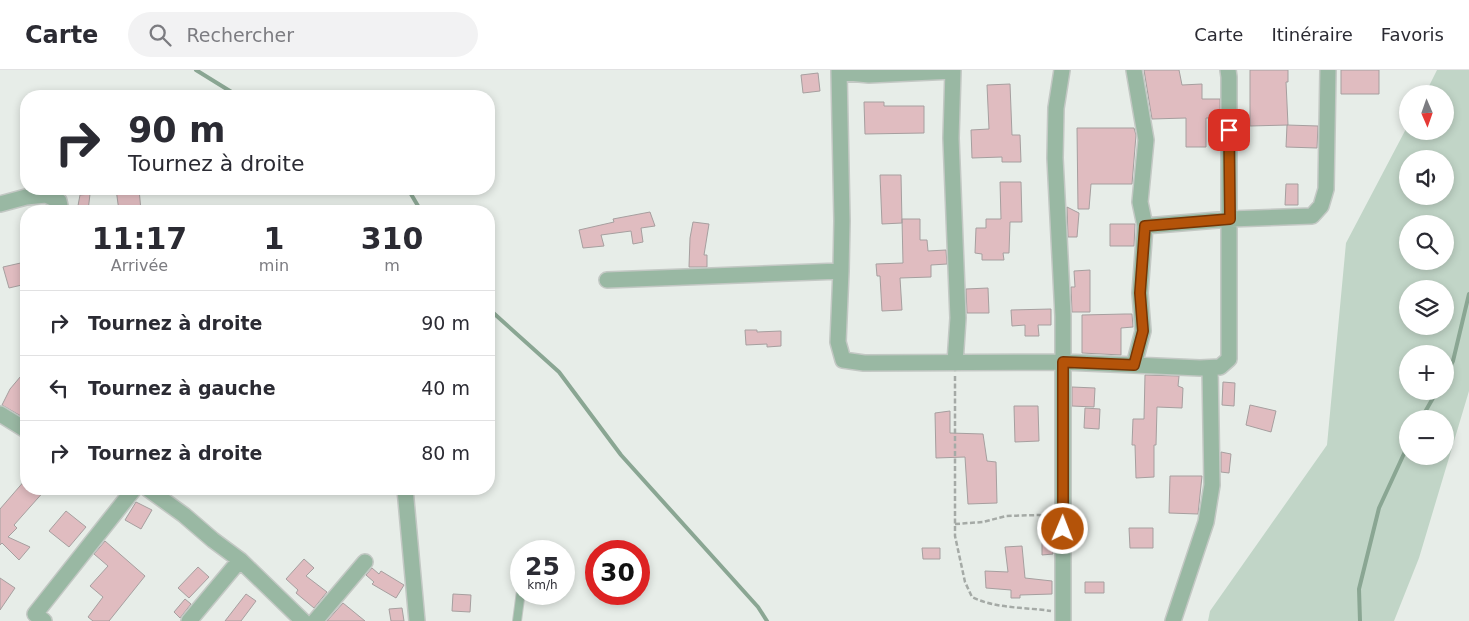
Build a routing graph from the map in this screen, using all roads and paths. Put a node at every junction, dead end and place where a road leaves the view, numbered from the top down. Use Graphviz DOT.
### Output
graph roads {
  1 [pos="1062,70"];
  2 [pos="1134,70"];
  3 [pos="1228,70"];
  4 [pos="1328,70"];
  5 [pos="839,71"];
  6 [pos="953,71"];
  7 [pos="46,195"];
  8 [pos="46,195"];
  9 [pos="0,204"];
  10 [pos="60,205"];
  11 [pos="1230,219"];
  12 [pos="1145,226"];
  13 [pos="841,271"];
  14 [pos="607,280"];
  15 [pos="1063,362"];
  16 [pos="955,363"];
  17 [pos="1134,365"];
  18 [pos="1210,368"];
  19 [pos="0,414"];
  20 [pos="20,426"];
  21 [pos="129,495"];
  22 [pos="157,495"];
  23 [pos="406,495"];
  24 [pos="1063,518"];
  25 [pos="955,524"];
  26 [pos="240,560"];
  27 [pos="365,562"];
  28 [pos="519,605"];
  29 [pos="1063,617"];
  30 [pos="44,621"];
  31 [pos="189,621"];
  32 [pos="303,621"];
  33 [pos="315,621"];
  34 [pos="417,621"];
  35 [pos="517,621"];
  36 [pos="1172,621"];
  1 -- 15 [label="street"];
  2 -- 12 [label="street"];
  3 -- 11 [label="street"];
  4 -- 11 [label="street"];
  5 -- 6 [label="street"];
  5 -- 13 [label="street"];
  6 -- 16 [label="street"];
  7 -- 10 [label="street"];
  8 -- 9 [label="street"];
  11 -- 12 [label="street"];
  11 -- 18 [label="street"];
  12 -- 17 [label="street"];
  13 -- 14 [label="street"];
  13 -- 16 [label="street"];
  15 -- 16 [label="street"];
  15 -- 17 [label="street"];
  15 -- 24 [label="street"];
  16 -- 25 [label="path"];
  17 -- 18 [label="street"];
  18 -- 36 [label="street"];
  19 -- 20 [label="street"];
  21 -- 30 [label="street"];
  22 -- 26 [label="street"];
  23 -- 34 [label="street"];
  24 -- 25 [label="path"];
  24 -- 29 [label="street"];
  25 -- 29 [label="path"];
  26 -- 31 [label="street"];
  26 -- 32 [label="street"];
  27 -- 33 [label="street"];
  28 -- 35 [label="lane"];
}
